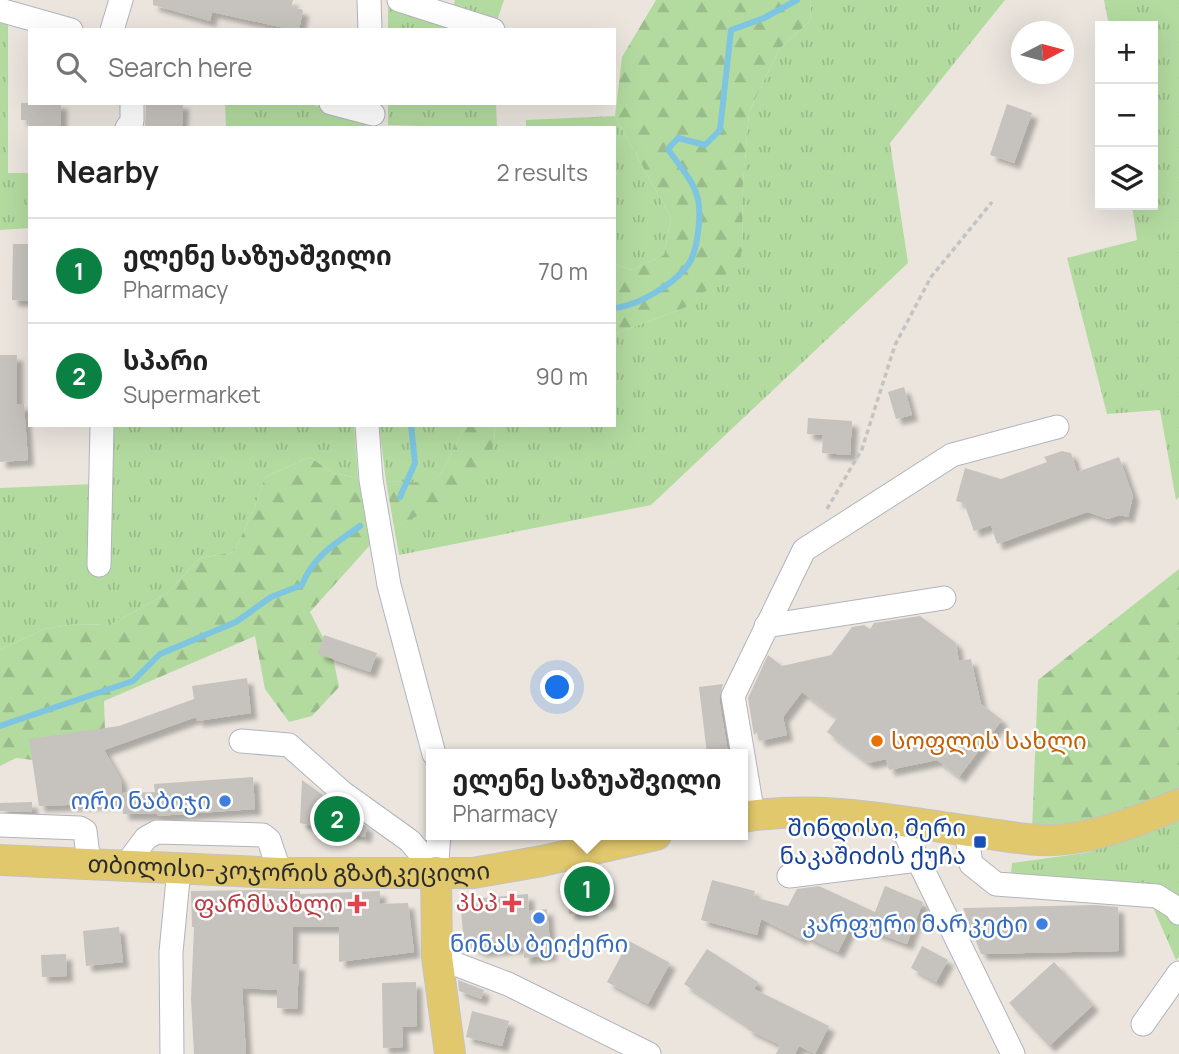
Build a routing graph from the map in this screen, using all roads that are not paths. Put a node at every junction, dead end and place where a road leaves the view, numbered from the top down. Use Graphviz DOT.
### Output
graph roads {
  1 [pos="121,0"];
  2 [pos="369,0"];
  3 [pos="399,0"];
  4 [pos="0,9"];
  5 [pos="64,28"];
  6 [pos="113,28"];
  7 [pos="370,28"];
  8 [pos="487,28"];
  9 [pos="132,105"];
  10 [pos="338,105"];
  11 [pos="373,115"];
  12 [pos="128,126"];
  13 [pos="102,427"];
  14 [pos="367,427"];
  15 [pos="1057,427"];
  16 [pos="99,565"];
  17 [pos="944,598"];
  18 [pos="766,626"];
  19 [pos="241,741"];
  20 [pos="433,749"];
  21 [pos="740,749"];
  22 [pos="1179,804"];
  23 [pos="748,816"];
  24 [pos="899,821"];
  25 [pos="0,825"];
  26 [pos="966,831"];
  27 [pos="439,840"];
  28 [pos="634,840"];
  29 [pos="0,860"];
  30 [pos="918,860"];
  31 [pos="89,864"];
  32 [pos="125,866"];
  33 [pos="179,869"];
  34 [pos="436,872"];
  35 [pos="280,873"];
  36 [pos="789,876"];
  37 [pos="1179,913"];
  38 [pos="437,957"];
  39 [pos="1179,974"];
  40 [pos="1143,1024"];
  41 [pos="172,1054"];
  42 [pos="450,1054"];
  43 [pos="649,1054"];
  44 [pos="1013,1054"];
  1 -- 6 [label="street"];
  2 -- 7 [label="street"];
  3 -- 8 [label="street"];
  4 -- 5 [label="street"];
  9 -- 12 [label="street"];
  10 -- 11 [label="street"];
  13 -- 16 [label="street"];
  14 -- 20 [label="street"];
  15 -- 18 [label="street"];
  17 -- 18 [label="street"];
  18 -- 21 [label="street"];
  19 -- 34 [label="street"];
  22 -- 26 [label="main road"];
  23 -- 24 [label="main road"];
  24 -- 26 [label="main road"];
  24 -- 30 [label="street"];
  25 -- 31 [label="street"];
  26 -- 37 [label="street"];
  27 -- 34 [label="street"];
  28 -- 34 [label="main road, თბილისი-კოჯორის გზატკეცილი"];
  29 -- 31 [label="main road, თბილისი-კოჯორის გზატკეცილი"];
  30 -- 36 [label="street"];
  30 -- 44 [label="street"];
  31 -- 32 [label="main road, თბილისი-კოჯორის გზატკეცილი"];
  32 -- 33 [label="main road, თბილისი-კოჯორის გზატკეცილი"];
  32 -- 35 [label="street"];
  33 -- 35 [label="main road, თბილისი-კოჯორის გზატკეცილი"];
  33 -- 41 [label="street"];
  34 -- 35 [label="main road, თბილისი-კოჯორის გზატკეცილი"];
  34 -- 38 [label="main road"];
  38 -- 42 [label="main road"];
  38 -- 43 [label="street"];
  39 -- 40 [label="street"];
}
